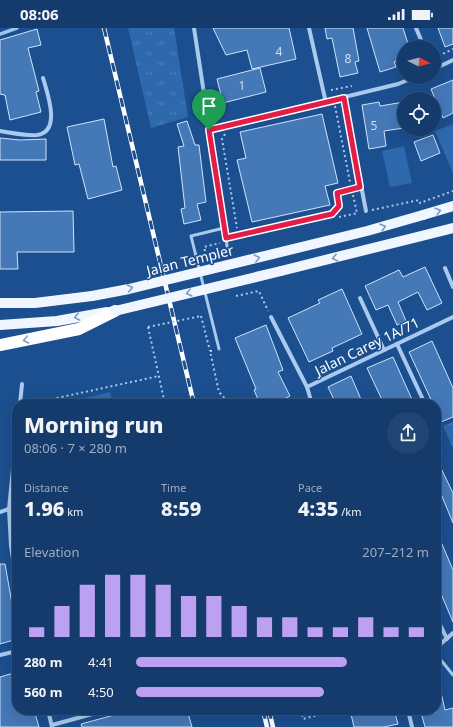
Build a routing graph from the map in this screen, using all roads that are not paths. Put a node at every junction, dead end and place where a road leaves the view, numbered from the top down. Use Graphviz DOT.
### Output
graph roads {
  1 [pos="194,28"];
  2 [pos="309,28"];
  3 [pos="416,28"];
  4 [pos="421,40"];
  5 [pos="453,60"];
  6 [pos="441,66"];
  7 [pos="43,78"];
  8 [pos="398,84"];
  9 [pos="344,98"];
  10 [pos="327,104"];
  11 [pos="209,130"];
  12 [pos="0,131"];
  13 [pos="360,187"];
  14 [pos="453,206"];
  15 [pos="366,212"];
  16 [pos="224,228"];
  17 [pos="453,228"];
  18 [pos="226,238"];
  19 [pos="227,246"];
  20 [pos="445,268"];
  21 [pos="453,287"];
  22 [pos="360,298"];
  23 [pos="2,302"];
  24 [pos="115,311"];
  25 [pos="271,317"];
  26 [pos="453,317"];
  27 [pos="0,325"];
  28 [pos="3,344"];
  29 [pos="397,344"];
  30 [pos="218,349"];
  31 [pos="384,350"];
  32 [pos="22,384"];
  33 [pos="307,387"];
  34 [pos="20,399"];
  35 [pos="311,399"];
  36 [pos="423,399"];
  37 [pos="12,479"];
  38 [pos="12,508"];
  39 [pos="9,509"];
  40 [pos="0,512"];
  41 [pos="12,553"];
  42 [pos="441,626"];
  43 [pos="453,633"];
  44 [pos="447,639"];
  45 [pos="441,644"];
  46 [pos="12,652"];
  47 [pos="0,655"];
  48 [pos="441,660"];
  49 [pos="453,675"];
  50 [pos="49,715"];
  51 [pos="90,715"];
  52 [pos="409,715"];
  53 [pos="52,726"];
  54 [pos="412,727"];
  1 -- 11 [label="street"];
  2 -- 10 [label="street"];
  3 -- 4 [label="street"];
  5 -- 6 [label="street"];
  7 -- 12 [label="street"];
  8 -- 9 [label="street"];
  9 -- 10 [label="street"];
  9 -- 13 [label="street"];
  10 -- 11 [label="street"];
  11 -- 16 [label="street"];
  13 -- 15 [label="street"];
  13 -- 18 [label="lane"];
  23 -- 14 [label="main road, Jalan Templer, one-way, bridge"];
  16 -- 18 [label="street"];
  16 -- 30 [label="lane"];
  17 -- 24 [label="main road, one-way, bridge"];
  18 -- 19 [label="lane"];
  20 -- 21 [label="street"];
  22 -- 31 [label="street"];
  24 -- 27 [label="main road, one-way"];
  24 -- 28 [label="highway, one-way"];
  25 -- 33 [label="street"];
  26 -- 29 [label="street, Jalan Carey 1A/71"];
  29 -- 31 [label="street, Jalan Carey 1A/71"];
  29 -- 36 [label="street"];
  31 -- 33 [label="street, Jalan Carey 1A/71"];
  32 -- 34 [label="street"];
  33 -- 35 [label="street, Jalan Carey 1A/71"];
  37 -- 39 [label="street"];
  38 -- 39 [label="street"];
  39 -- 40 [label="street"];
  39 -- 41 [label="street"];
  42 -- 44 [label="street"];
  43 -- 44 [label="street"];
  44 -- 45 [label="street"];
  46 -- 47 [label="street"];
  48 -- 49 [label="lane"];
  50 -- 53 [label="street"];
  51 -- 53 [label="street"];
  52 -- 54 [label="street"];
}
